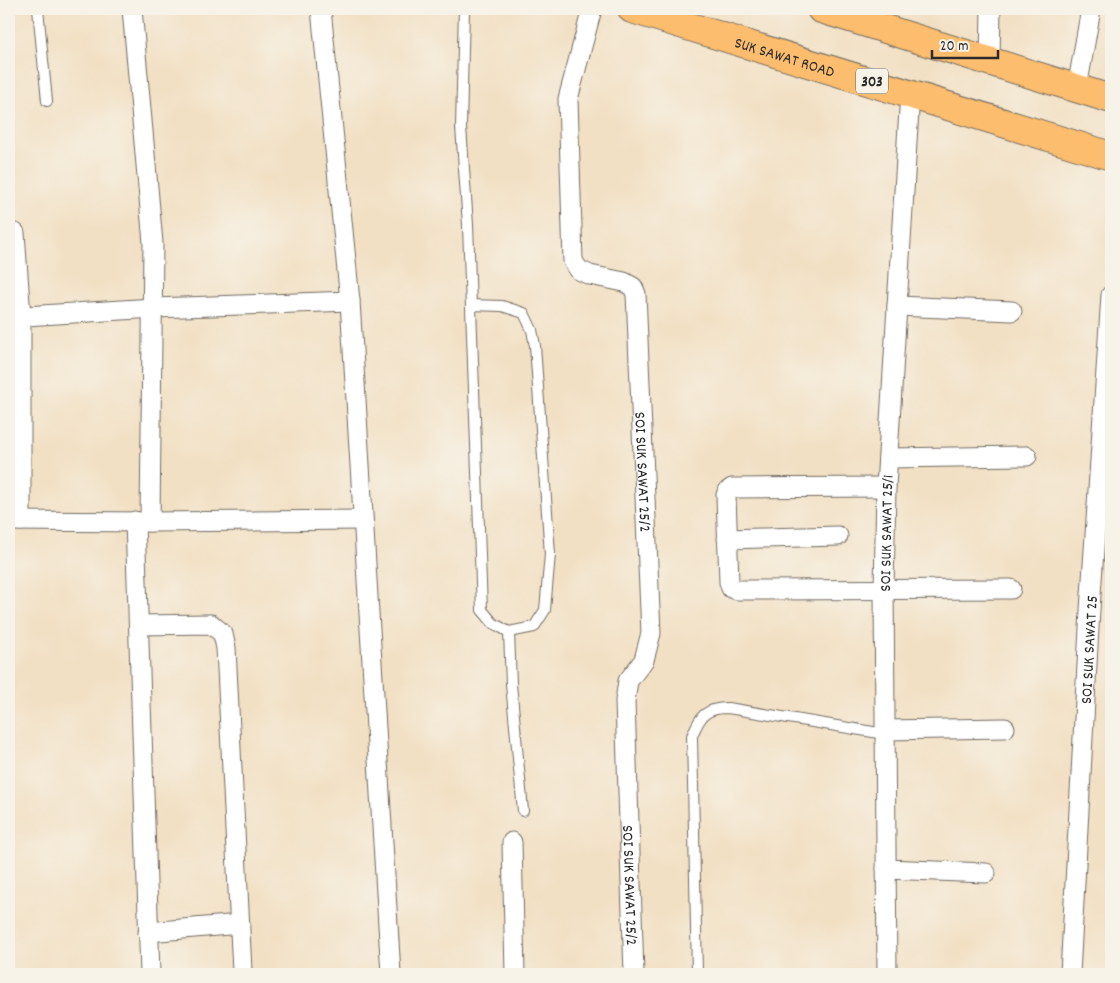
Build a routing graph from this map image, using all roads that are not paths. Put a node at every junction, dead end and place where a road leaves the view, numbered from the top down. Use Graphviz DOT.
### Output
graph roads {
  1 [pos="38,9"];
  2 [pos="132,9"];
  3 [pos="322,9"];
  4 [pos="464,9"];
  5 [pos="592,9"];
  6 [pos="632,9"];
  7 [pos="821,9"];
  8 [pos="991,9"];
  9 [pos="1091,9"];
  10 [pos="872,17"];
  11 [pos="990,60"];
  12 [pos="1077,88"];
  13 [pos="910,93"];
  14 [pos="1111,99"];
  15 [pos="47,101"];
  16 [pos="1111,156"];
  17 [pos="15,233"];
  18 [pos="1111,295"];
  19 [pos="350,301"];
  20 [pos="470,305"];
  21 [pos="897,306"];
  22 [pos="154,308"];
  23 [pos="1012,311"];
  24 [pos="15,317"];
  25 [pos="1027,456"];
  26 [pos="888,458"];
  27 [pos="886,487"];
  28 [pos="364,520"];
  29 [pos="15,521"];
  30 [pos="143,522"];
  31 [pos="838,536"];
  32 [pos="727,539"];
  33 [pos="884,590"];
  34 [pos="1011,590"];
  35 [pos="139,625"];
  36 [pos="509,632"];
  37 [pos="1005,728"];
  38 [pos="885,732"];
  39 [pos="524,812"];
  40 [pos="512,842"];
  41 [pos="886,869"];
  42 [pos="986,874"];
  43 [pos="240,924"];
  44 [pos="148,932"];
  45 [pos="242,971"];
  46 [pos="150,974"];
  47 [pos="391,974"];
  48 [pos="515,974"];
  49 [pos="634,974"];
  50 [pos="697,974"];
  51 [pos="886,974"];
  52 [pos="1070,974"];
  1 -- 15 [label="lane"];
  2 -- 22 [label="street"];
  3 -- 19 [label="street"];
  4 -- 20 [label="lane"];
  5 -- 49 [label="street, SOI SUK SAWAT 25/2"];
  6 -- 13 [label="main road, SUK SAWAT ROAD / 303"];
  7 -- 10 [label="main road"];
  8 -- 11 [label="street"];
  9 -- 12 [label="street"];
  10 -- 11 [label="main road"];
  11 -- 12 [label="main road"];
  12 -- 14 [label="main road"];
  13 -- 16 [label="main road, SUK SAWAT ROAD / 303"];
  13 -- 21 [label="street, SOI SUK SAWAT 25/1"];
  17 -- 24 [label="street"];
  18 -- 52 [label="street, SOI SUK SAWAT 25"];
  19 -- 22 [label="street"];
  19 -- 28 [label="street"];
  20 -- 36 [label="lane"];
  20 -- 36 [label="lane"];
  21 -- 23 [label="street"];
  21 -- 26 [label="street, SOI SUK SAWAT 25/1"];
  22 -- 24 [label="street"];
  22 -- 30 [label="street"];
  24 -- 29 [label="street"];
  25 -- 26 [label="street"];
  26 -- 27 [label="street, SOI SUK SAWAT 25/1"];
  27 -- 32 [label="street"];
  27 -- 33 [label="street, SOI SUK SAWAT 25/1"];
  28 -- 30 [label="street"];
  28 -- 47 [label="street"];
  29 -- 30 [label="street"];
  30 -- 35 [label="street"];
  31 -- 32 [label="street"];
  32 -- 33 [label="street"];
  33 -- 34 [label="street"];
  33 -- 38 [label="street, SOI SUK SAWAT 25/1"];
  35 -- 43 [label="street"];
  35 -- 44 [label="street"];
  36 -- 39 [label="lane"];
  37 -- 38 [label="street"];
  38 -- 41 [label="street, SOI SUK SAWAT 25/1"];
  38 -- 50 [label="lane"];
  40 -- 48 [label="street"];
  41 -- 42 [label="street"];
  41 -- 51 [label="street, SOI SUK SAWAT 25/1"];
  43 -- 44 [label="street"];
  43 -- 45 [label="street"];
  44 -- 46 [label="street"];
}
